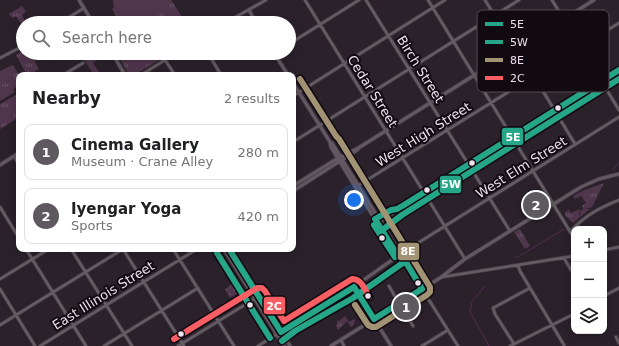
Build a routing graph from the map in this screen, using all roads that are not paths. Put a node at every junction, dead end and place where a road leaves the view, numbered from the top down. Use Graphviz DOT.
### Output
graph roads {
  1 [pos="79,0"];
  2 [pos="266,0"];
  3 [pos="304,0"];
  4 [pos="359,0"];
  5 [pos="366,0"];
  6 [pos="428,0"];
  7 [pos="445,0"];
  8 [pos="485,0"];
  9 [pos="519,0"];
  10 [pos="552,0"];
  11 [pos="594,0"];
  12 [pos="84,8"];
  13 [pos="433,8"];
  14 [pos="249,10"];
  15 [pos="491,10"];
  16 [pos="502,10"];
  17 [pos="558,10"];
  18 [pos="578,10"];
  19 [pos="71,16"];
  20 [pos="89,16"];
  21 [pos="237,16"];
  22 [pos="252,16"];
  23 [pos="619,23"];
  24 [pos="320,25"];
  25 [pos="477,26"];
  26 [pos="609,29"];
  27 [pos="389,36"];
  28 [pos="296,40"];
  29 [pos="453,41"];
  30 [pos="16,50"];
  31 [pos="0,58"];
  32 [pos="116,60"];
  33 [pos="165,60"];
  34 [pos="212,60"];
  35 [pos="279,60"];
  36 [pos="83,63"];
  37 [pos="344,64"];
  38 [pos="409,69"];
  39 [pos="619,70"];
  40 [pos="68,72"];
  41 [pos="123,72"];
  42 [pos="146,72"];
  43 [pos="173,72"];
  44 [pos="219,72"];
  45 [pos="286,72"];
  46 [pos="477,73"];
  47 [pos="474,75"];
  48 [pos="609,76"];
  49 [pos="477,80"];
  50 [pos="296,88"];
  51 [pos="299,92"];
  52 [pos="484,92"];
  53 [pos="509,92"];
  54 [pos="544,92"];
  55 [pos="584,92"];
  56 [pos="608,92"];
  57 [pos="296,94"];
  58 [pos="365,97"];
  59 [pos="430,102"];
  60 [pos="491,103"];
  61 [pos="555,110"];
  62 [pos="619,110"];
  63 [pos="619,117"];
  64 [pos="319,125"];
  65 [pos="385,130"];
  66 [pos="447,130"];
  67 [pos="512,137"];
  68 [pos="296,140"];
  69 [pos="575,144"];
  70 [pos="14,156"];
  71 [pos="403,158"];
  72 [pos="340,159"];
  73 [pos="16,160"];
  74 [pos="468,164"];
  75 [pos="0,165"];
  76 [pos="533,171"];
  77 [pos="619,174"];
  78 [pos="296,184"];
  79 [pos="359,185"];
  80 [pos="296,189"];
  81 [pos="424,192"];
  82 [pos="490,198"];
  83 [pos="619,200"];
  84 [pos="553,204"];
  85 [pos="0,207"];
  86 [pos="397,209"];
  87 [pos="379,217"];
  88 [pos="376,221"];
  89 [pos="381,221"];
  90 [pos="445,226"];
  91 [pos="510,231"];
  92 [pos="570,232"];
  93 [pos="16,233"];
  94 [pos="619,247"];
  95 [pos="607,249"];
  96 [pos="28,252"];
  97 [pos="44,252"];
  98 [pos="73,252"];
  99 [pos="118,252"];
  100 [pos="125,252"];
  101 [pos="175,252"];
  102 [pos="192,252"];
  103 [pos="226,252"];
  104 [pos="232,253"];
  105 [pos="400,254"];
  106 [pos="228,256"];
  107 [pos="571,257"];
  108 [pos="564,258"];
  109 [pos="465,259"];
  110 [pos="32,260"];
  111 [pos="179,260"];
  112 [pos="518,265"];
  113 [pos="453,268"];
  114 [pos="571,270"];
  115 [pos="85,272"];
  116 [pos="458,274"];
  117 [pos="248,278"];
  118 [pos="440,278"];
  119 [pos="0,279"];
  120 [pos="244,281"];
  121 [pos="144,282"];
  122 [pos="388,286"];
  123 [pos="354,287"];
  124 [pos="198,288"];
  125 [pos="530,288"];
  126 [pos="619,288"];
  127 [pos="0,289"];
  128 [pos="422,289"];
  129 [pos="53,293"];
  130 [pos="607,294"];
  131 [pos="259,296"];
  132 [pos="255,298"];
  133 [pos="397,300"];
  134 [pos="106,305"];
  135 [pos="402,308"];
  136 [pos="162,310"];
  137 [pos="16,315"];
  138 [pos="571,316"];
  139 [pos="374,319"];
  140 [pos="218,321"];
  141 [pos="276,324"];
  142 [pos="291,324"];
  143 [pos="0,325"];
  144 [pos="552,325"];
  145 [pos="73,326"];
  146 [pos="413,326"];
  147 [pos="448,330"];
  148 [pos="281,332"];
  149 [pos="124,334"];
  150 [pos="277,334"];
  151 [pos="616,338"];
  152 [pos="340,340"];
  153 [pos="619,343"];
  154 [pos="514,344"];
  155 [pos="183,345"];
  156 [pos="564,345"];
  157 [pos="35,346"];
  158 [pos="40,346"];
  159 [pos="86,346"];
  160 [pos="104,346"];
  161 [pos="132,346"];
  162 [pos="178,346"];
  163 [pos="234,346"];
  164 [pos="258,346"];
  165 [pos="284,346"];
  166 [pos="290,346"];
  167 [pos="331,346"];
  168 [pos="344,346"];
  169 [pos="392,346"];
  170 [pos="422,346"];
  171 [pos="458,346"];
  172 [pos="510,346"];
  1 -- 12 [label="street"];
  2 -- 14 [label="street"];
  3 -- 24 [label="street, Cedar Street"];
  4 -- 24 [label="street"];
  5 -- 27 [label="street, Birch Street"];
  6 -- 13 [label="street"];
  7 -- 13 [label="street"];
  8 -- 15 [label="street"];
  9 -- 16 [label="street"];
  10 -- 17 [label="street"];
  11 -- 18 [label="street"];
  12 -- 19 [label="street"];
  12 -- 20 [label="street"];
  13 -- 27 [label="street"];
  13 -- 29 [label="street"];
  14 -- 21 [label="street"];
  14 -- 22 [label="street"];
  23 -- 26 [label="street, West High Street"];
  24 -- 28 [label="street"];
  24 -- 37 [label="street, Cedar Street"];
  25 -- 29 [label="street"];
  27 -- 37 [label="street"];
  27 -- 38 [label="street, Birch Street"];
  29 -- 38 [label="street"];
  29 -- 47 [label="street"];
  30 -- 31 [label="street"];
  32 -- 41 [label="street"];
  33 -- 42 [label="street"];
  33 -- 43 [label="street"];
  34 -- 44 [label="street"];
  35 -- 45 [label="street"];
  36 -- 40 [label="street"];
  37 -- 51 [label="street"];
  37 -- 58 [label="street, Cedar Street"];
  38 -- 58 [label="street"];
  38 -- 59 [label="street, Birch Street"];
  39 -- 48 [label="street"];
  46 -- 47 [label="street"];
  47 -- 49 [label="street"];
  47 -- 59 [label="street"];
  50 -- 51 [label="street"];
  51 -- 57 [label="street"];
  51 -- 64 [label="street"];
  52 -- 60 [label="street"];
  53 -- 60 [label="street, West High Street"];
  54 -- 61 [label="street"];
  55 -- 61 [label="street"];
  56 -- 62 [label="street"];
  58 -- 64 [label="street"];
  58 -- 65 [label="street, Cedar Street"];
  59 -- 65 [label="street"];
  59 -- 66 [label="street, Birch Street"];
  60 -- 66 [label="street, West High Street"];
  60 -- 67 [label="street"];
  61 -- 67 [label="street"];
  61 -- 69 [label="street"];
  63 -- 69 [label="street, West Elm Street"];
  64 -- 68 [label="street"];
  64 -- 72 [label="street"];
  65 -- 71 [label="street, Cedar Street"];
  65 -- 72 [label="street"];
  66 -- 71 [label="street, West High Street"];
  66 -- 74 [label="street, Birch Street"];
  67 -- 74 [label="street"];
  67 -- 76 [label="street"];
  69 -- 76 [label="street, West Elm Street"];
  70 -- 73 [label="street"];
  70 -- 75 [label="street"];
  71 -- 79 [label="street, West High Street"];
  71 -- 81 [label="street, Cedar Street"];
  72 -- 78 [label="street"];
  72 -- 79 [label="street"];
  72 -- 80 [label="street"];
  72 -- 88 [label="street"];
  74 -- 81 [label="street"];
  74 -- 82 [label="street, Birch Street"];
  76 -- 82 [label="street, West Elm Street"];
  76 -- 84 [label="street"];
  77 -- 84 [label="street"];
  79 -- 87 [label="street"];
  81 -- 86 [label="street"];
  81 -- 90 [label="street, Cedar Street"];
  82 -- 90 [label="street, West Elm Street"];
  82 -- 91 [label="street, Birch Street"];
  83 -- 92 [label="street"];
  84 -- 91 [label="street"];
  84 -- 92 [label="street"];
  85 -- 93 [label="street"];
  86 -- 87 [label="street"];
  86 -- 89 [label="street"];
  87 -- 88 [label="street"];
  87 -- 89 [label="street"];
  88 -- 89 [label="street"];
  88 -- 105 [label="street"];
  89 -- 105 [label="street"];
  90 -- 105 [label="street, West Elm Street"];
  90 -- 109 [label="street, Cedar Street"];
  91 -- 109 [label="street"];
  94 -- 95 [label="street"];
  96 -- 110 [label="street"];
  97 -- 110 [label="street"];
  98 -- 115 [label="street"];
  99 -- 115 [label="street"];
  100 -- 121 [label="street"];
  101 -- 111 [label="street"];
  102 -- 111 [label="street, East Illinois Street"];
  103 -- 106 [label="street"];
  104 -- 106 [label="street"];
  104 -- 117 [label="street"];
  105 -- 123 [label="street, West Elm Street"];
  105 -- 128 [label="street"];
  106 -- 120 [label="street"];
  107 -- 108 [label="street"];
  108 -- 112 [label="street"];
  108 -- 114 [label="street"];
  109 -- 113 [label="street"];
  110 -- 119 [label="street"];
  110 -- 129 [label="street"];
  111 -- 121 [label="street, East Illinois Street"];
  111 -- 124 [label="street"];
  112 -- 116 [label="street"];
  112 -- 125 [label="street"];
  113 -- 116 [label="street"];
  113 -- 118 [label="street"];
  115 -- 129 [label="street"];
  115 -- 134 [label="street"];
  116 -- 118 [label="street"];
  117 -- 120 [label="street"];
  117 -- 131 [label="street"];
  118 -- 128 [label="street"];
  120 -- 132 [label="street"];
  121 -- 134 [label="street, East Illinois Street"];
  121 -- 136 [label="street"];
  122 -- 133 [label="street"];
  123 -- 139 [label="street"];
  123 -- 142 [label="street, West Elm Street"];
  124 -- 136 [label="street"];
  124 -- 140 [label="street"];
  125 -- 144 [label="street"];
  125 -- 154 [label="street"];
  126 -- 130 [label="street"];
  127 -- 137 [label="street"];
  128 -- 139 [label="street"];
  128 -- 147 [label="street"];
  129 -- 137 [label="street"];
  129 -- 145 [label="street"];
  131 -- 132 [label="street"];
  131 -- 141 [label="street"];
  132 -- 140 [label="street"];
  132 -- 150 [label="street"];
  134 -- 145 [label="street, East Illinois Street"];
  134 -- 149 [label="street"];
  135 -- 146 [label="street"];
  136 -- 149 [label="street"];
  136 -- 155 [label="street"];
  137 -- 143 [label="street"];
  137 -- 157 [label="street"];
  138 -- 144 [label="street"];
  139 -- 152 [label="street"];
  139 -- 169 [label="street"];
  140 -- 155 [label="street"];
  140 -- 163 [label="street"];
  141 -- 142 [label="street"];
  141 -- 148 [label="street"];
  142 -- 148 [label="street, West Elm Street"];
  144 -- 154 [label="street"];
  144 -- 156 [label="street"];
  145 -- 158 [label="street, East Illinois Street"];
  145 -- 159 [label="street"];
  147 -- 170 [label="street"];
  147 -- 171 [label="street"];
  148 -- 150 [label="street, West Elm Street"];
  148 -- 166 [label="street"];
  149 -- 160 [label="street"];
  149 -- 161 [label="street"];
  150 -- 164 [label="street"];
  150 -- 165 [label="street"];
  151 -- 153 [label="street"];
  152 -- 167 [label="street"];
  152 -- 168 [label="street"];
  154 -- 172 [label="street"];
  155 -- 162 [label="street"];
}
